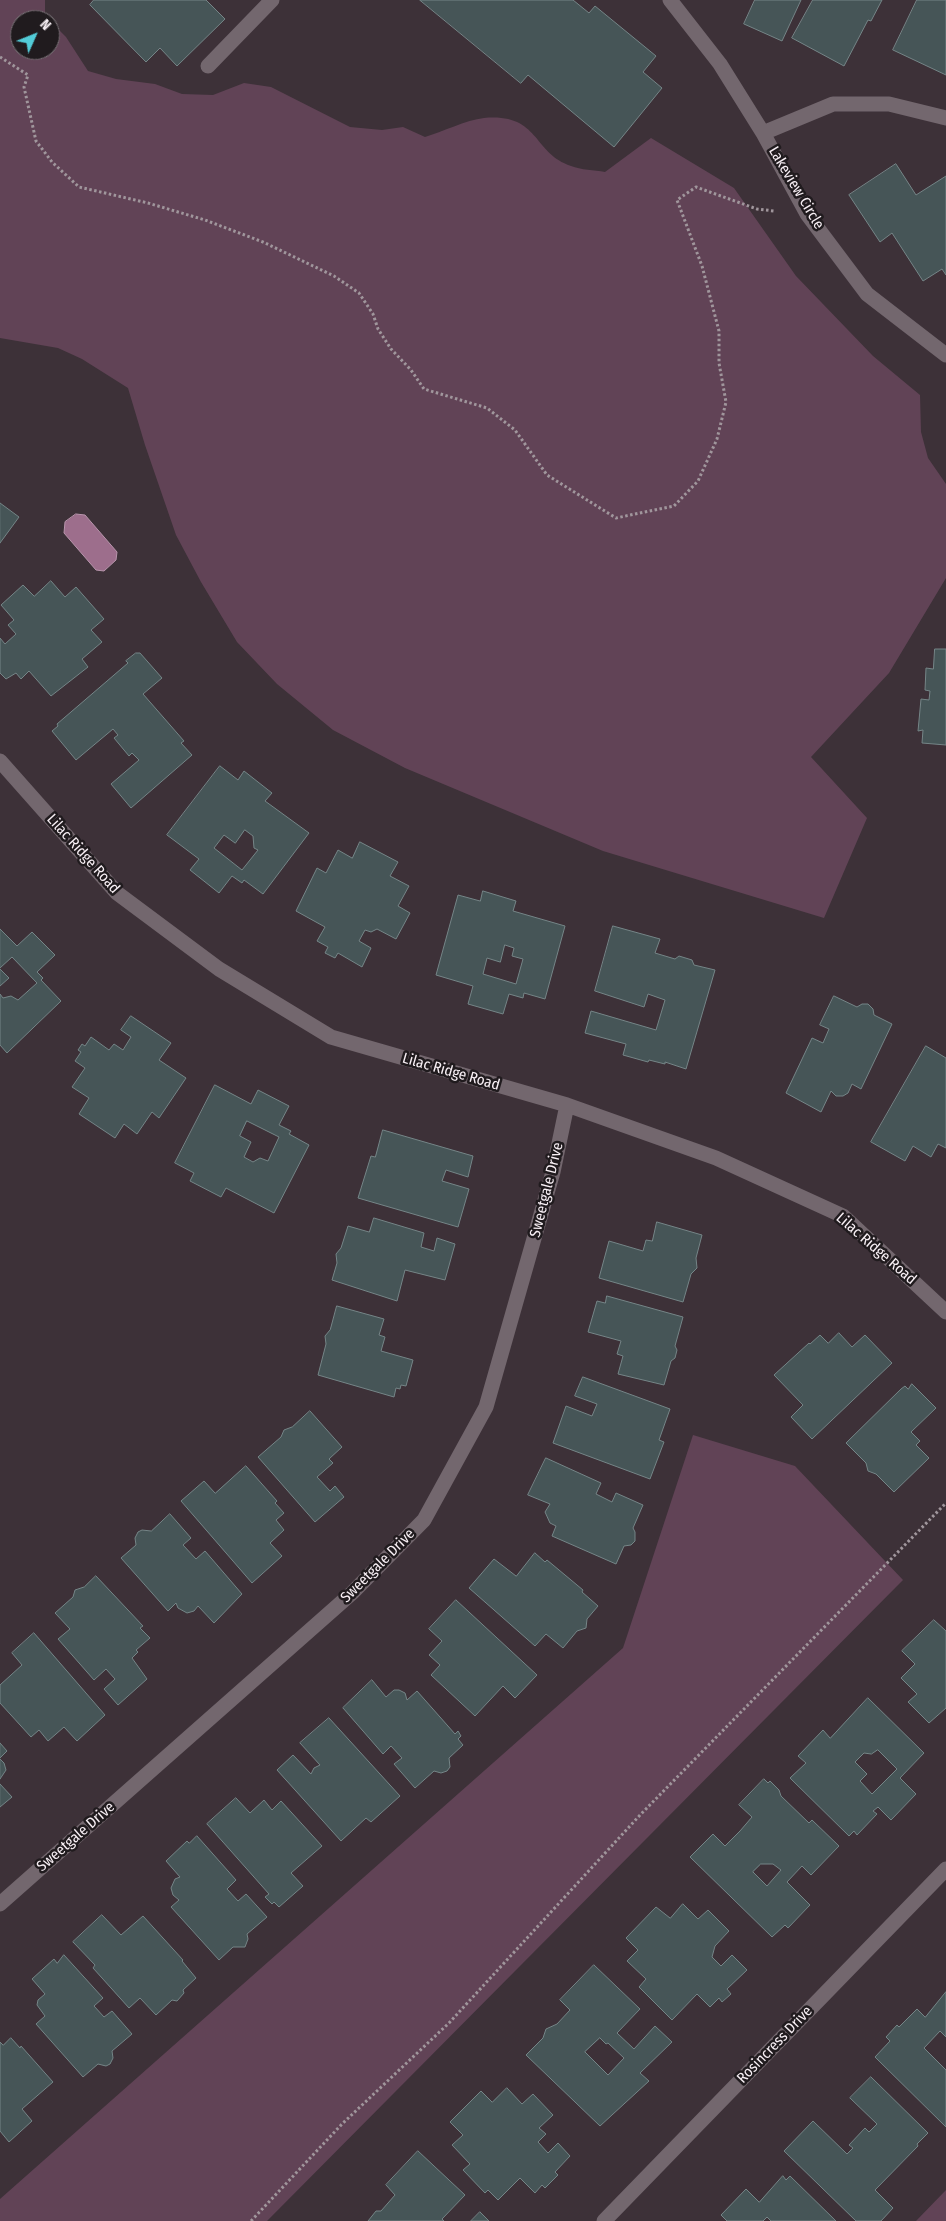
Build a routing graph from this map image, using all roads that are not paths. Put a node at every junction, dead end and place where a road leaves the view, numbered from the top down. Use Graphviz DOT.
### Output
graph roads {
  1 [pos="272,0"];
  2 [pos="670,0"];
  3 [pos="208,66"];
  4 [pos="946,118"];
  5 [pos="763,133"];
  6 [pos="946,355"];
  7 [pos="0,761"];
  8 [pos="566,1105"];
  9 [pos="946,1312"];
  10 [pos="946,1868"];
  11 [pos="0,1904"];
  12 [pos="604,2221"];
  1 -- 3 [label="street"];
  2 -- 5 [label="street, Lakeview Circle"];
  4 -- 5 [label="street"];
  5 -- 6 [label="street, Lakeview Circle"];
  7 -- 8 [label="street, Lilac Ridge Road"];
  8 -- 9 [label="street, Lilac Ridge Road"];
  8 -- 11 [label="street, Sweetgale Drive"];
  10 -- 12 [label="street, Rosincress Drive"];
}
